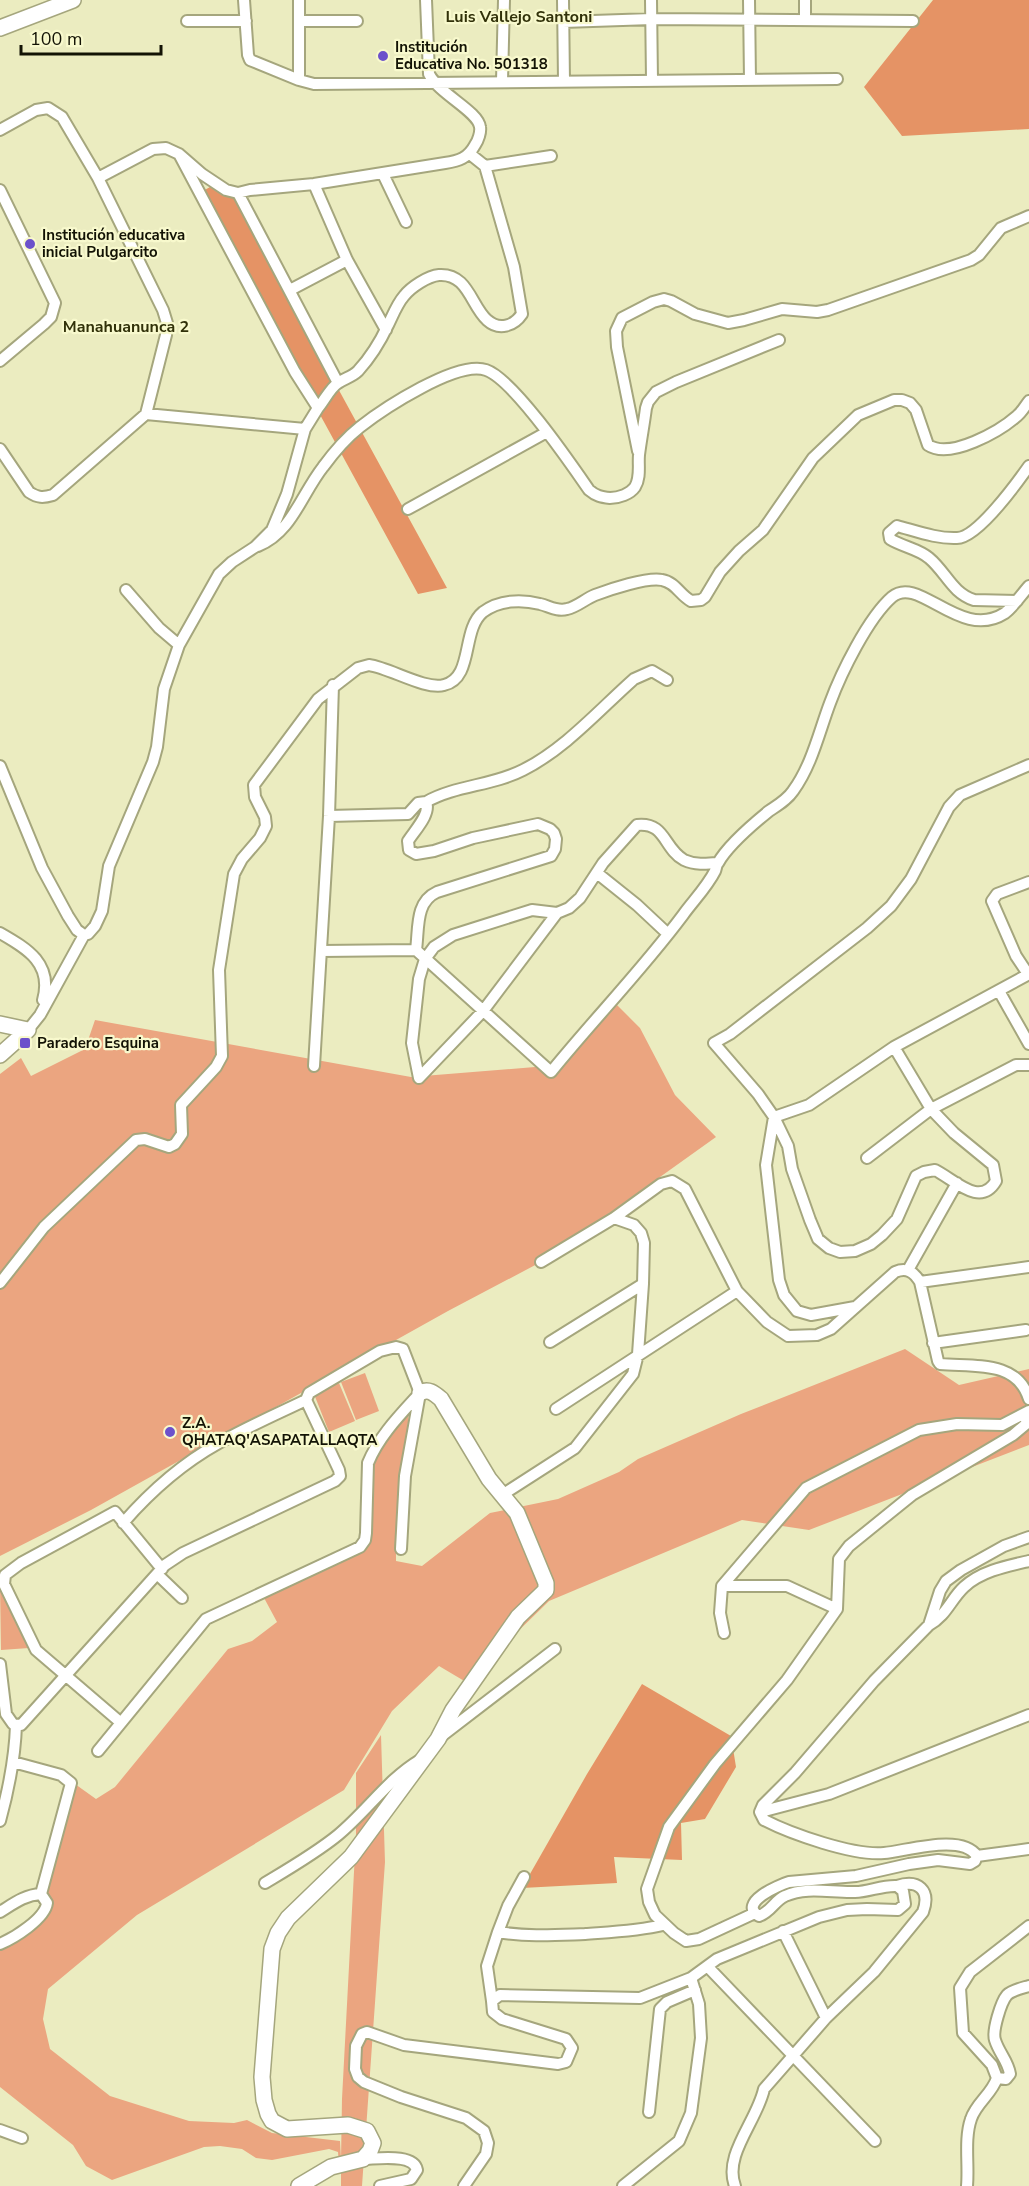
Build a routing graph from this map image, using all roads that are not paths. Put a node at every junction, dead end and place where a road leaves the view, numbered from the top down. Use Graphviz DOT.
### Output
graph roads {
  1 [pos="73,0"];
  2 [pos="244,0"];
  3 [pos="299,0"];
  4 [pos="426,0"];
  5 [pos="504,0"];
  6 [pos="563,0"];
  7 [pos="651,0"];
  8 [pos="749,0"];
  9 [pos="805,0"];
  10 [pos="749,19"];
  11 [pos="652,20"];
  12 [pos="805,20"];
  13 [pos="187,21"];
  14 [pos="246,21"];
  15 [pos="299,21"];
  16 [pos="357,21"];
  17 [pos="913,21"];
  18 [pos="563,22"];
  19 [pos="0,28"];
  20 [pos="837,79"];
  21 [pos="299,80"];
  22 [pos="652,80"];
  23 [pos="750,80"];
  24 [pos="502,81"];
  25 [pos="564,81"];
  26 [pos="433,83"];
  27 [pos="0,130"];
  28 [pos="179,154"];
  29 [pos="471,154"];
  30 [pos="551,156"];
  31 [pos="485,166"];
  32 [pos="383,174"];
  33 [pos="98,178"];
  34 [pos="314,184"];
  35 [pos="0,190"];
  36 [pos="238,193"];
  37 [pos="1029,216"];
  38 [pos="406,222"];
  39 [pos="347,260"];
  40 [pos="290,290"];
  41 [pos="386,330"];
  42 [pos="779,340"];
  43 [pos="0,361"];
  44 [pos="338,383"];
  45 [pos="1029,401"];
  46 [pos="318,408"];
  47 [pos="146,414"];
  48 [pos="304,429"];
  49 [pos="547,432"];
  50 [pos="0,449"];
  51 [pos="639,457"];
  52 [pos="1029,466"];
  53 [pos="408,509"];
  54 [pos="255,547"];
  55 [pos="1029,586"];
  56 [pos="126,590"];
  57 [pos="1017,601"];
  58 [pos="179,645"];
  59 [pos="667,680"];
  60 [pos="333,685"];
  61 [pos="1029,765"];
  62 [pos="0,766"];
  63 [pos="426,802"];
  64 [pos="329,816"];
  65 [pos="718,863"];
  66 [pos="597,873"];
  67 [pos="1029,882"];
  68 [pos="557,913"];
  69 [pos="0,933"];
  70 [pos="668,934"];
  71 [pos="84,935"];
  72 [pos="416,950"];
  73 [pos="321,951"];
  74 [pos="425,959"];
  75 [pos="1028,974"];
  76 [pos="999,991"];
  77 [pos="483,1011"];
  78 [pos="40,1015"];
  79 [pos="0,1024"];
  80 [pos="28,1030"];
  81 [pos="1029,1044"];
  82 [pos="894,1047"];
  83 [pos="0,1055"];
  84 [pos="1029,1065"];
  85 [pos="314,1066"];
  86 [pos="931,1109"];
  87 [pos="774,1118"];
  88 [pos="867,1158"];
  89 [pos="957,1183"];
  90 [pos="614,1218"];
  91 [pos="541,1262"];
  92 [pos="1029,1267"];
  93 [pos="908,1270"];
  94 [pos="920,1282"];
  95 [pos="0,1283"];
  96 [pos="644,1284"];
  97 [pos="737,1291"];
  98 [pos="855,1307"];
  99 [pos="1026,1330"];
  100 [pos="549,1342"];
  101 [pos="933,1343"];
  102 [pos="638,1354"];
  103 [pos="420,1393"];
  104 [pos="1029,1399"];
  105 [pos="306,1400"];
  106 [pos="556,1409"];
  107 [pos="1029,1412"];
  108 [pos="1029,1417"];
  109 [pos="502,1495"];
  110 [pos="123,1523"];
  111 [pos="1029,1537"];
  112 [pos="401,1549"];
  113 [pos="1029,1560"];
  114 [pos="14,1567"];
  115 [pos="0,1568"];
  116 [pos="159,1571"];
  117 [pos="2,1581"];
  118 [pos="722,1586"];
  119 [pos="182,1598"];
  120 [pos="837,1609"];
  121 [pos="929,1625"];
  122 [pos="724,1633"];
  123 [pos="555,1649"];
  124 [pos="0,1664"];
  125 [pos="65,1676"];
  126 [pos="1029,1715"];
  127 [pos="120,1722"];
  128 [pos="16,1725"];
  129 [pos="438,1738"];
  130 [pos="98,1751"];
  131 [pos="423,1758"];
  132 [pos="13,1762"];
  133 [pos="760,1812"];
  134 [pos="0,1821"];
  135 [pos="1027,1849"];
  136 [pos="977,1856"];
  137 [pos="524,1877"];
  138 [pos="265,1883"];
  139 [pos="897,1886"];
  140 [pos="40,1894"];
  141 [pos="0,1912"];
  142 [pos="755,1913"];
  143 [pos="663,1925"];
  144 [pos="1029,1926"];
  145 [pos="783,1931"];
  146 [pos="498,1932"];
  147 [pos="0,1944"];
  148 [pos="708,1967"];
  149 [pos="691,1978"];
  150 [pos="1029,1986"];
  151 [pos="695,1989"];
  152 [pos="492,2001"];
  153 [pos="826,2018"];
  154 [pos="794,2056"];
  155 [pos="997,2078"];
  156 [pos="649,2112"];
  157 [pos="0,2130"];
  158 [pos="22,2138"];
  159 [pos="874,2141"];
  160 [pos="363,2159"];
  161 [pos="384,2185"];
  162 [pos="299,2186"];
  163 [pos="464,2186"];
  164 [pos="623,2186"];
  165 [pos="735,2186"];
  166 [pos="967,2186"];
  1 -- 19 [label="street"];
  2 -- 14 [label="street"];
  3 -- 15 [label="street"];
  4 -- 26 [label="street"];
  5 -- 24 [label="street"];
  6 -- 18 [label="street"];
  7 -- 11 [label="street"];
  8 -- 10 [label="street"];
  9 -- 12 [label="street"];
  10 -- 11 [label="street"];
  10 -- 12 [label="street"];
  10 -- 23 [label="street"];
  11 -- 18 [label="street"];
  11 -- 22 [label="street"];
  12 -- 17 [label="street"];
  13 -- 14 [label="street"];
  14 -- 21 [label="street"];
  15 -- 16 [label="street"];
  15 -- 21 [label="street"];
  18 -- 25 [label="street"];
  20 -- 23 [label="street"];
  21 -- 26 [label="street"];
  22 -- 23 [label="street"];
  22 -- 25 [label="street"];
  24 -- 25 [label="street"];
  24 -- 26 [label="street"];
  26 -- 29 [label="street"];
  27 -- 33 [label="street"];
  28 -- 33 [label="street"];
  28 -- 36 [label="street"];
  28 -- 46 [label="street"];
  29 -- 31 [label="street"];
  29 -- 32 [label="street"];
  30 -- 31 [label="street"];
  31 -- 41 [label="street"];
  32 -- 34 [label="street"];
  32 -- 38 [label="street"];
  33 -- 47 [label="street"];
  34 -- 36 [label="street"];
  34 -- 39 [label="street"];
  35 -- 43 [label="street"];
  36 -- 40 [label="street"];
  37 -- 51 [label="street"];
  39 -- 40 [label="street"];
  39 -- 41 [label="street"];
  40 -- 44 [label="street"];
  41 -- 44 [label="street"];
  42 -- 51 [label="street"];
  44 -- 46 [label="street"];
  45 -- 60 [label="street"];
  46 -- 48 [label="street"];
  47 -- 48 [label="street"];
  47 -- 50 [label="street"];
  48 -- 54 [label="street"];
  49 -- 51 [label="street"];
  49 -- 53 [label="street"];
  49 -- 54 [label="street"];
  52 -- 57 [label="street"];
  54 -- 58 [label="street"];
  55 -- 57 [label="street"];
  56 -- 58 [label="street"];
  57 -- 65 [label="street"];
  58 -- 71 [label="street"];
  59 -- 63 [label="street"];
  60 -- 64 [label="street"];
  60 -- 95 [label="street"];
  61 -- 87 [label="street"];
  62 -- 71 [label="street"];
  63 -- 64 [label="street"];
  63 -- 72 [label="street"];
  64 -- 73 [label="street"];
  65 -- 66 [label="street"];
  65 -- 70 [label="street"];
  66 -- 68 [label="street"];
  66 -- 70 [label="street"];
  67 -- 75 [label="street"];
  68 -- 74 [label="street"];
  68 -- 77 [label="street"];
  69 -- 78 [label="street"];
  70 -- 77 [label="street"];
  71 -- 78 [label="street"];
  72 -- 73 [label="street"];
  72 -- 74 [label="street"];
  73 -- 85 [label="street"];
  74 -- 77 [label="street"];
  74 -- 77 [label="street"];
  75 -- 76 [label="street"];
  76 -- 81 [label="street"];
  76 -- 82 [label="street"];
  78 -- 80 [label="street"];
  79 -- 80 [label="street"];
  80 -- 83 [label="street"];
  82 -- 86 [label="street"];
  82 -- 87 [label="street"];
  84 -- 86 [label="street"];
  86 -- 88 [label="street"];
  86 -- 89 [label="street"];
  87 -- 89 [label="street"];
  87 -- 98 [label="street"];
  89 -- 93 [label="street"];
  90 -- 91 [label="street"];
  90 -- 96 [label="street"];
  90 -- 97 [label="street"];
  92 -- 94 [label="street"];
  93 -- 94 [label="street"];
  93 -- 98 [label="street"];
  94 -- 101 [label="street"];
  96 -- 100 [label="street"];
  96 -- 102 [label="street"];
  97 -- 98 [label="street"];
  97 -- 102 [label="street"];
  99 -- 101 [label="street"];
  101 -- 104 [label="street"];
  102 -- 106 [label="street"];
  102 -- 109 [label="street"];
  103 -- 105 [label="street"];
  103 -- 109 [label="street"];
  103 -- 112 [label="street"];
  103 -- 127 [label="street"];
  105 -- 110 [label="street"];
  105 -- 116 [label="street"];
  107 -- 118 [label="street"];
  108 -- 120 [label="street"];
  109 -- 129 [label="street"];
  110 -- 114 [label="street"];
  110 -- 116 [label="street"];
  111 -- 121 [label="street"];
  113 -- 121 [label="street"];
  114 -- 115 [label="street"];
  114 -- 117 [label="street"];
  116 -- 119 [label="street"];
  116 -- 125 [label="street"];
  117 -- 125 [label="street"];
  118 -- 120 [label="street"];
  118 -- 122 [label="street"];
  120 -- 143 [label="street"];
  121 -- 133 [label="street"];
  123 -- 129 [label="street"];
  124 -- 128 [label="street"];
  125 -- 127 [label="street"];
  125 -- 128 [label="street"];
  126 -- 133 [label="street"];
  127 -- 130 [label="street"];
  128 -- 132 [label="street"];
  129 -- 131 [label="street"];
  131 -- 138 [label="street"];
  131 -- 160 [label="street"];
  132 -- 134 [label="street"];
  132 -- 140 [label="street"];
  133 -- 136 [label="street"];
  135 -- 136 [label="street"];
  136 -- 142 [label="street"];
  137 -- 146 [label="street"];
  139 -- 142 [label="street"];
  139 -- 145 [label="street"];
  139 -- 153 [label="street"];
  140 -- 141 [label="street"];
  140 -- 147 [label="street"];
  142 -- 143 [label="street"];
  143 -- 146 [label="street"];
  144 -- 155 [label="street"];
  145 -- 148 [label="street"];
  145 -- 153 [label="street"];
  146 -- 152 [label="street"];
  148 -- 149 [label="street"];
  148 -- 154 [label="street"];
  149 -- 151 [label="street"];
  149 -- 152 [label="street"];
  150 -- 155 [label="street"];
  151 -- 156 [label="street"];
  151 -- 164 [label="street"];
  152 -- 163 [label="street"];
  153 -- 154 [label="street"];
  154 -- 159 [label="street"];
  154 -- 165 [label="street"];
  155 -- 166 [label="street"];
  157 -- 158 [label="street"];
  160 -- 161 [label="street"];
  160 -- 162 [label="street"];
}
